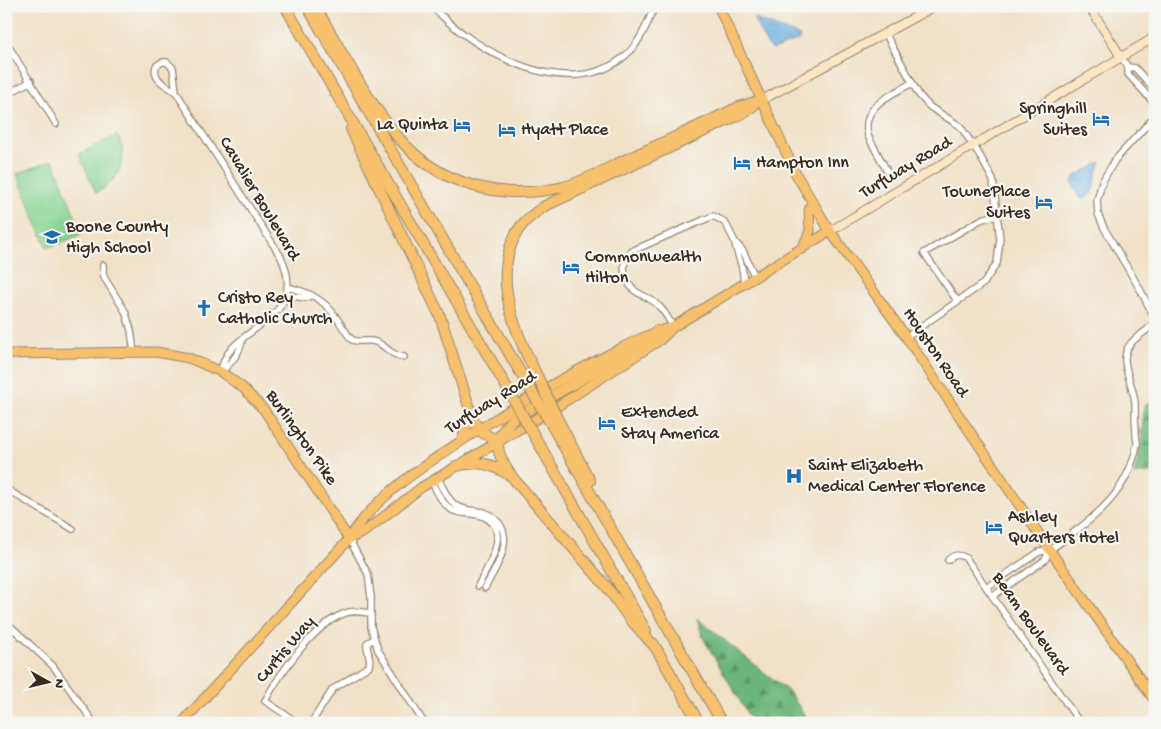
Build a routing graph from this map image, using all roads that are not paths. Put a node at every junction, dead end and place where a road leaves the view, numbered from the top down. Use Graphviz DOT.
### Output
graph roads {
  1 [pos="285,6"];
  2 [pos="307,6"];
  3 [pos="315,6"];
  4 [pos="432,6"];
  5 [pos="656,6"];
  6 [pos="718,6"];
  7 [pos="934,6"];
  8 [pos="1089,6"];
  9 [pos="885,33"];
  10 [pos="1155,37"];
  11 [pos="6,42"];
  12 [pos="1121,57"];
  13 [pos="1128,67"];
  14 [pos="31,82"];
  15 [pos="912,83"];
  16 [pos="1155,90"];
  17 [pos="176,92"];
  18 [pos="6,95"];
  19 [pos="762,100"];
  20 [pos="1155,104"];
  21 [pos="344,107"];
  22 [pos="1155,116"];
  23 [pos="56,124"];
  24 [pos="974,146"];
  25 [pos="888,173"];
  26 [pos="812,202"];
  27 [pos="998,215"];
  28 [pos="830,231"];
  29 [pos="735,242"];
  30 [pos="802,249"];
  31 [pos="103,265"];
  32 [pos="755,277"];
  33 [pos="743,285"];
  34 [pos="288,287"];
  35 [pos="286,295"];
  36 [pos="310,296"];
  37 [pos="958,302"];
  38 [pos="674,326"];
  39 [pos="656,331"];
  40 [pos="906,338"];
  41 [pos="134,352"];
  42 [pos="6,354"];
  43 [pos="404,357"];
  44 [pos="221,372"];
  45 [pos="470,412"];
  46 [pos="552,418"];
  47 [pos="479,429"];
  48 [pos="463,439"];
  49 [pos="498,441"];
  50 [pos="456,466"];
  51 [pos="512,478"];
  52 [pos="435,480"];
  53 [pos="6,489"];
  54 [pos="73,529"];
  55 [pos="349,539"];
  56 [pos="1050,550"];
  57 [pos="948,560"];
  58 [pos="478,586"];
  59 [pos="987,587"];
  60 [pos="485,588"];
  61 [pos="993,596"];
  62 [pos="370,613"];
  63 [pos="6,622"];
  64 [pos="374,639"];
  65 [pos="656,648"];
  66 [pos="1155,701"];
  67 [pos="94,723"];
  68 [pos="182,723"];
  69 [pos="298,723"];
  70 [pos="311,723"];
  71 [pos="424,723"];
  72 [pos="699,723"];
  73 [pos="722,723"];
  74 [pos="1080,723"];
  1 -- 21 [label="highway"];
  2 -- 46 [label="highway, bridge"];
  3 -- 19 [label="highway"];
  4 -- 5 [label="street"];
  6 -- 19 [label="main road, Houston Road"];
  7 -- 9 [label="main road"];
  8 -- 12 [label="main road"];
  9 -- 15 [label="street"];
  9 -- 19 [label="main road"];
  10 -- 12 [label="main road, Turfway Road"];
  11 -- 14 [label="street"];
  12 -- 13 [label="street"];
  12 -- 24 [label="main road, Turfway Road"];
  13 -- 16 [label="street"];
  13 -- 20 [label="street"];
  14 -- 18 [label="street"];
  14 -- 23 [label="street"];
  15 -- 24 [label="street"];
  15 -- 25 [label="street"];
  17 -- 17 [label="street, Cavalier Boulevard"];
  17 -- 34 [label="street, Cavalier Boulevard"];
  19 -- 26 [label="main road, Houston Road"];
  19 -- 46 [label="highway, bridge"];
  21 -- 45 [label="highway"];
  21 -- 65 [label="highway, bridge"];
  22 -- 56 [label="street"];
  24 -- 27 [label="street"];
  24 -- 28 [label="main road, Turfway Road"];
  26 -- 28 [label="main road, Houston Road"];
  26 -- 30 [label="main road"];
  27 -- 37 [label="street"];
  27 -- 37 [label="street"];
  28 -- 30 [label="main road, Turfway Road"];
  28 -- 40 [label="main road, Houston Road"];
  29 -- 32 [label="street"];
  29 -- 33 [label="street"];
  29 -- 38 [label="street"];
  30 -- 32 [label="main road, Turfway Road"];
  31 -- 41 [label="street"];
  32 -- 33 [label="main road, Turfway Road"];
  33 -- 38 [label="main road, Turfway Road"];
  34 -- 35 [label="street, Cavalier Boulevard"];
  34 -- 36 [label="street"];
  35 -- 36 [label="street"];
  35 -- 44 [label="street, Cavalier Boulevard"];
  36 -- 43 [label="street"];
  37 -- 40 [label="street"];
  38 -- 39 [label="main road, Turfway Road"];
  38 -- 49 [label="main road, Turfway Road"];
  39 -- 47 [label="main road, Turfway Road"];
  39 -- 49 [label="highway"];
  40 -- 56 [label="main road, Houston Road"];
  41 -- 42 [label="main road, Burlington Pike"];
  41 -- 44 [label="main road, Burlington Pike"];
  44 -- 55 [label="main road, Burlington Pike"];
  45 -- 47 [label="highway"];
  45 -- 48 [label="highway"];
  46 -- 73 [label="highway"];
  47 -- 48 [label="main road, Turfway Road"];
  47 -- 49 [label="highway"];
  48 -- 55 [label="main road, Turfway Road"];
  49 -- 50 [label="main road, Turfway Road"];
  49 -- 51 [label="highway"];
  50 -- 51 [label="highway"];
  50 -- 52 [label="main road, Turfway Road"];
  51 -- 65 [label="highway"];
  52 -- 55 [label="main road, Turfway Road"];
  52 -- 58 [label="street"];
  52 -- 60 [label="street"];
  53 -- 54 [label="street"];
  55 -- 62 [label="street"];
  55 -- 68 [label="main road, Turfway Road"];
  56 -- 59 [label="street"];
  56 -- 61 [label="street"];
  56 -- 66 [label="main road, Houston Road"];
  57 -- 59 [label="street, Beam Boulevard"];
  59 -- 61 [label="street, Beam Boulevard"];
  61 -- 74 [label="street, Beam Boulevard"];
  62 -- 64 [label="street"];
  62 -- 69 [label="street, Curtis Way"];
  63 -- 67 [label="street"];
  64 -- 70 [label="street"];
  64 -- 71 [label="street"];
  65 -- 72 [label="highway"];
}
